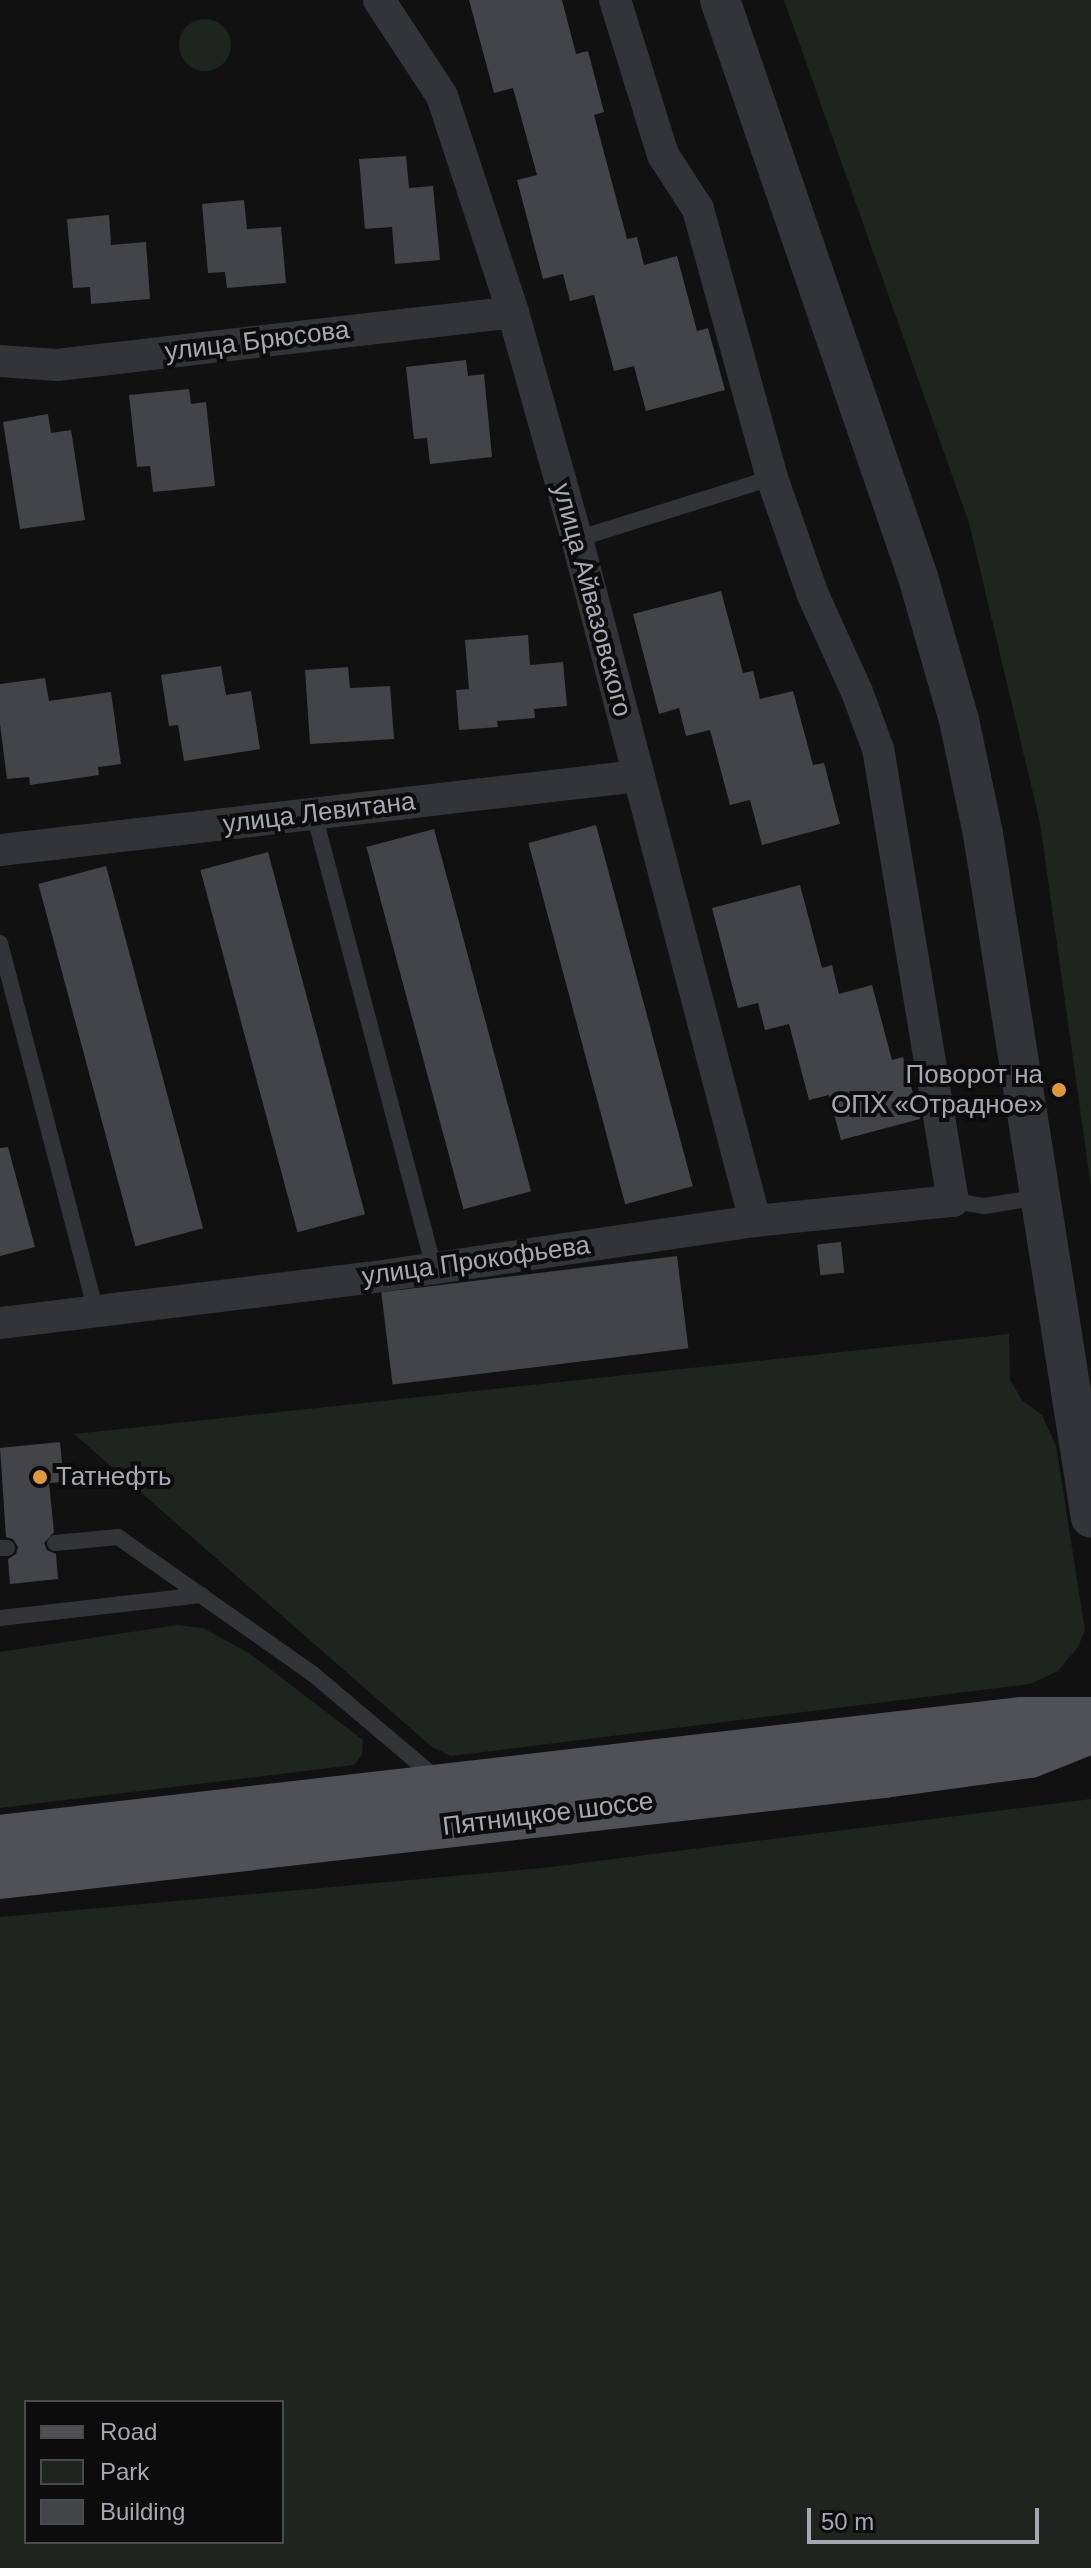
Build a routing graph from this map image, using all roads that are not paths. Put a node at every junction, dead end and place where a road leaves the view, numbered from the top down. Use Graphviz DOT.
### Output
graph roads {
  1 [pos="379,0"];
  2 [pos="615,0"];
  3 [pos="720,0"];
  4 [pos="513,312"];
  5 [pos="0,361"];
  6 [pos="772,478"];
  7 [pos="577,539"];
  8 [pos="638,776"];
  9 [pos="314,814"];
  10 [pos="0,850"];
  11 [pos="0,943"];
  12 [pos="1040,1197"];
  13 [pos="953,1201"];
  14 [pos="755,1221"];
  15 [pos="434,1268"];
  16 [pos="96,1311"];
  17 [pos="0,1323"];
  18 [pos="1091,1518"];
  19 [pos="55,1543"];
  20 [pos="202,1595"];
  21 [pos="0,1618"];
  22 [pos="1091,1719"];
  23 [pos="1091,1732"];
  24 [pos="446,1787"];
  25 [pos="0,1837"];
  26 [pos="0,1877"];
  1 -- 4 [label="street, улица Айвазовского"];
  2 -- 6 [label="street"];
  3 -- 12 [label="street"];
  4 -- 5 [label="street, улица Брюсова"];
  4 -- 7 [label="street, улица Айвазовского"];
  6 -- 7 [label="lane"];
  6 -- 13 [label="street"];
  7 -- 8 [label="street, улица Айвазовского"];
  8 -- 9 [label="street, улица Левитана"];
  8 -- 14 [label="street, улица Айвазовского"];
  9 -- 10 [label="street, улица Левитана"];
  9 -- 15 [label="lane"];
  11 -- 16 [label="lane"];
  12 -- 13 [label="lane"];
  12 -- 18 [label="street"];
  13 -- 14 [label="street, улица Прокофьева"];
  14 -- 15 [label="street, улица Прокофьева"];
  15 -- 16 [label="street, улица Прокофьева"];
  16 -- 17 [label="street, улица Прокофьева"];
  19 -- 20 [label="lane"];
  20 -- 21 [label="lane"];
  20 -- 24 [label="lane"];
  22 -- 24 [label="main road, Пятницкое шоссе"];
  23 -- 26 [label="main road, Пятницкое шоссе"];
  24 -- 25 [label="main road, Пятницкое шоссе"];
}
